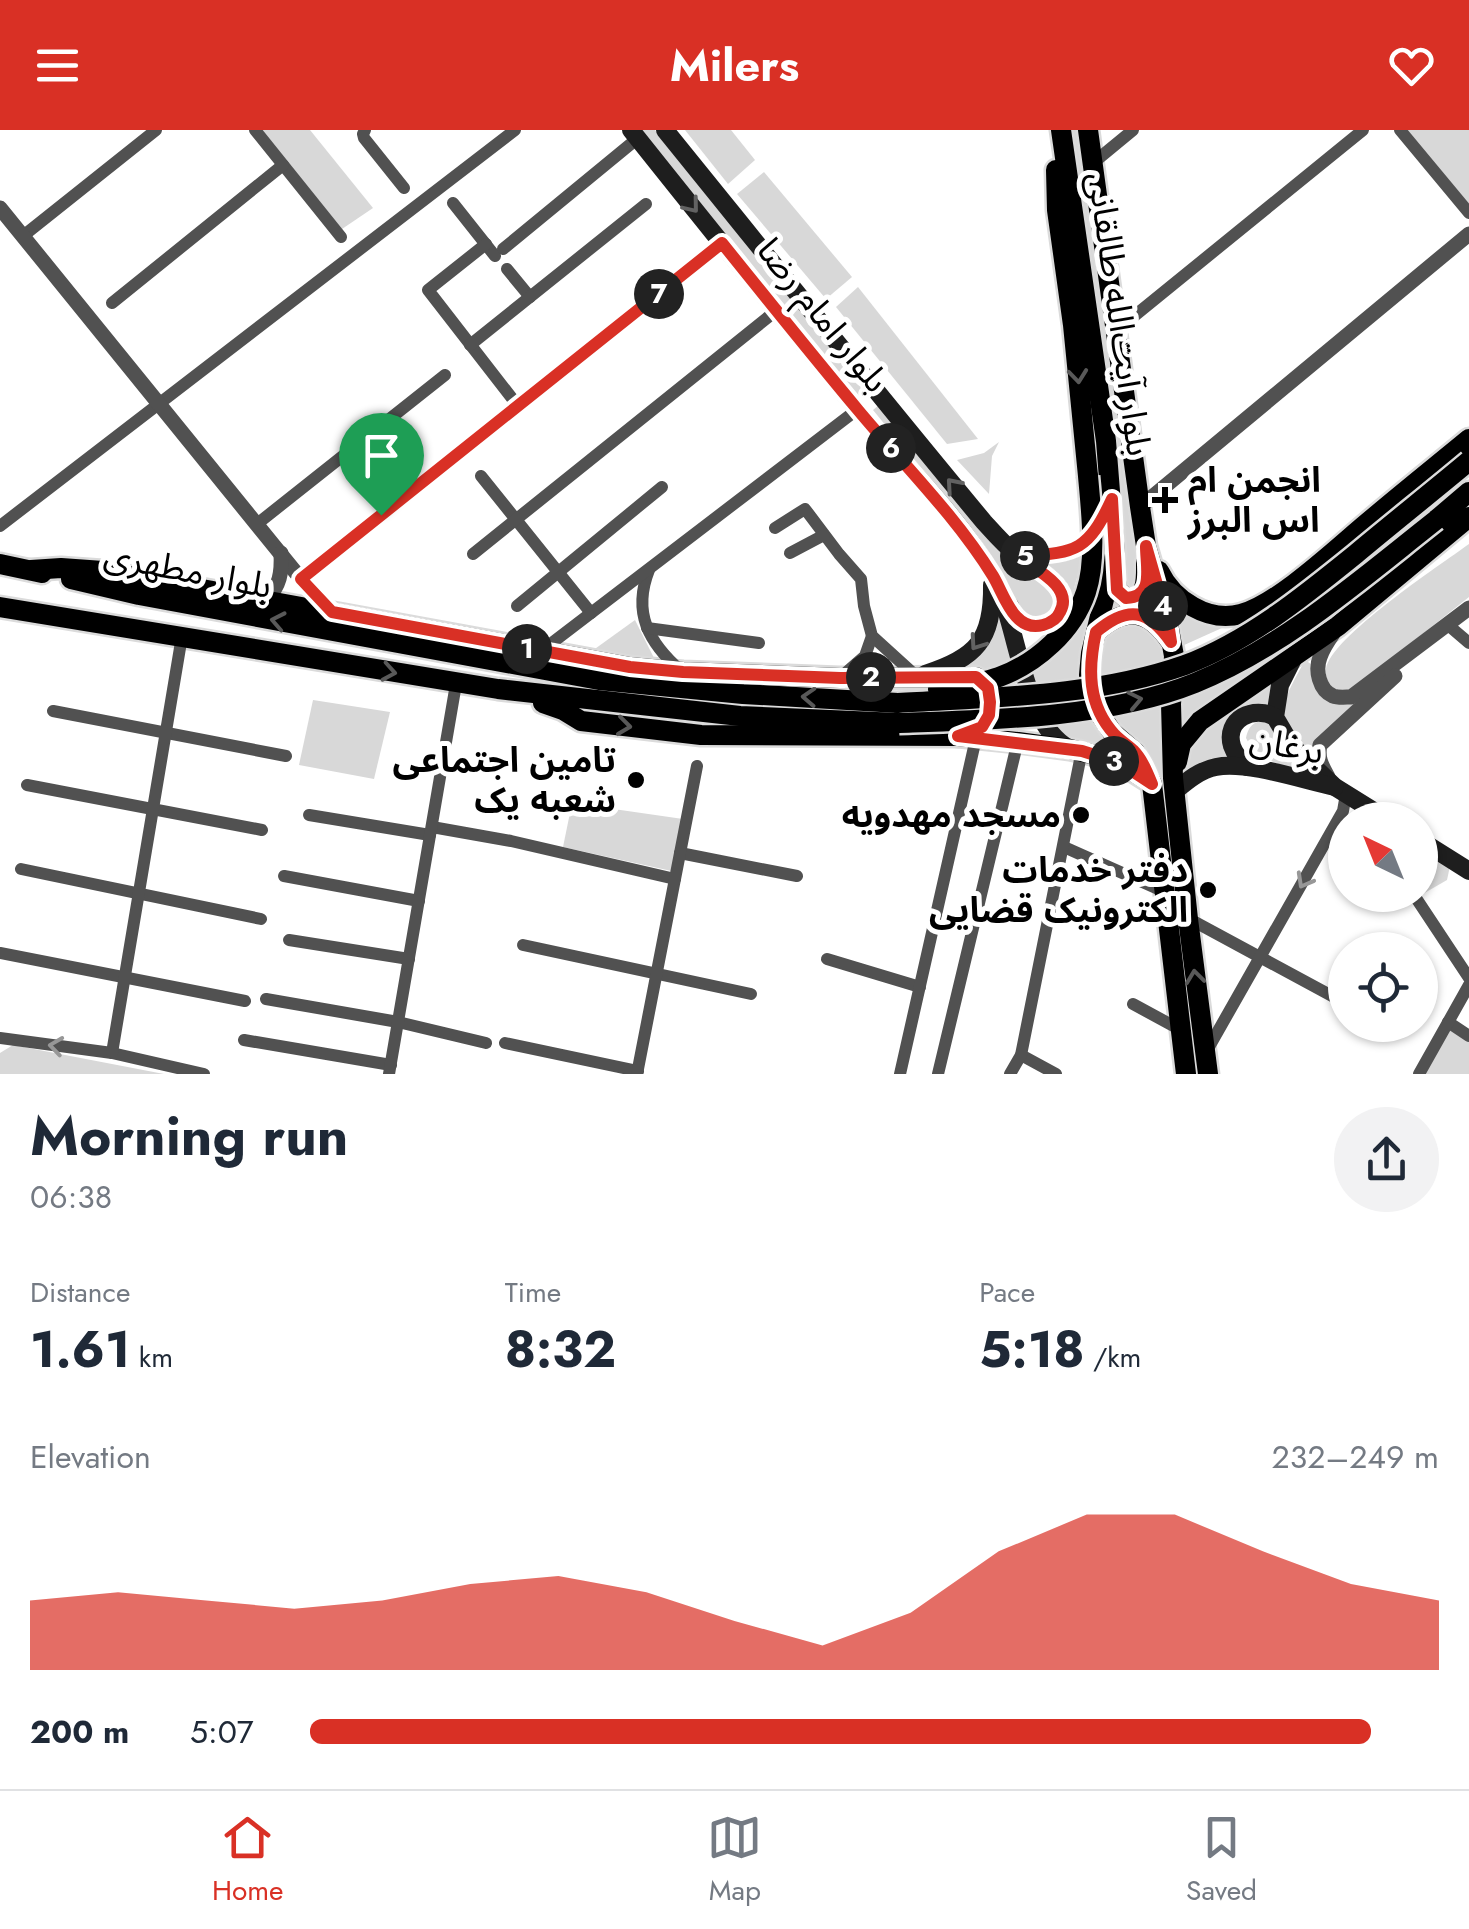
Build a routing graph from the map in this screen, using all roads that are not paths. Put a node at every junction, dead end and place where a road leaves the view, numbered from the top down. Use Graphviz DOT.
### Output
graph roads {
  1 [pos="156,130"];
  2 [pos="255,130"];
  3 [pos="515,130"];
  4 [pos="664,130"];
  5 [pos="1059,130"];
  6 [pos="1088,130"];
  7 [pos="1133,130"];
  8 [pos="1363,130"];
  9 [pos="1400,130"];
  10 [pos="364,132"];
  11 [pos="635,134"];
  12 [pos="1093,163"];
  13 [pos="283,165"];
  14 [pos="404,188"];
  15 [pos="453,203"];
  16 [pos="646,204"];
  17 [pos="0,208"];
  18 [pos="1469,213"];
  19 [pos="1469,234"];
  20 [pos="22,236"];
  21 [pos="341,237"];
  22 [pos="722,243"];
  23 [pos="495,250"];
  24 [pos="507,269"];
  25 [pos="530,297"];
  26 [pos="112,303"];
  27 [pos="776,310"];
  28 [pos="1117,330"];
  29 [pos="470,345"];
  30 [pos="446,375"];
  31 [pos="159,404"];
  32 [pos="518,406"];
  33 [pos="858,409"];
  34 [pos="1469,439"];
  35 [pos="1469,462"];
  36 [pos="481,476"];
  37 [pos="662,487"];
  38 [pos="1469,492"];
  39 [pos="1112,499"];
  40 [pos="1140,508"];
  41 [pos="1383,509"];
  42 [pos="1469,518"];
  43 [pos="516,519"];
  44 [pos="257,524"];
  45 [pos="0,526"];
  46 [pos="775,528"];
  47 [pos="1469,528"];
  48 [pos="824,535"];
  49 [pos="1146,546"];
  50 [pos="1433,548"];
  51 [pos="790,553"];
  52 [pos="280,554"];
  53 [pos="473,554"];
  54 [pos="1115,554"];
  55 [pos="1019,557"];
  56 [pos="0,564"];
  57 [pos="1316,566"];
  58 [pos="650,568"];
  59 [pos="31,570"];
  60 [pos="558,572"];
  61 [pos="992,575"];
  62 [pos="301,579"];
  63 [pos="0,595"];
  64 [pos="266,600"];
  65 [pos="517,606"];
  66 [pos="0,607"];
  67 [pos="1469,608"];
  68 [pos="332,612"];
  69 [pos="591,613"];
  70 [pos="86,620"];
  71 [pos="1345,621"];
  72 [pos="1448,625"];
  73 [pos="648,628"];
  74 [pos="1096,632"];
  75 [pos="182,636"];
  76 [pos="872,636"];
  77 [pos="1171,642"];
  78 [pos="759,643"];
  79 [pos="1469,643"];
  80 [pos="540,652"];
  81 [pos="1296,654"];
  82 [pos="683,672"];
  83 [pos="916,676"];
  84 [pos="840,678"];
  85 [pos="456,684"];
  86 [pos="498,689"];
  87 [pos="53,710"];
  88 [pos="898,712"];
  89 [pos="1275,717"];
  90 [pos="166,733"];
  91 [pos="966,742"];
  92 [pos="1076,752"];
  93 [pos="1015,753"];
  94 [pos="286,756"];
  95 [pos="698,766"];
  96 [pos="1247,767"];
  97 [pos="1152,784"];
  98 [pos="27,785"];
  99 [pos="1174,785"];
  100 [pos="1341,802"];
  101 [pos="1343,802"];
  102 [pos="1343,802"];
  103 [pos="153,810"];
  104 [pos="309,815"];
  105 [pos="262,830"];
  106 [pos="431,831"];
  107 [pos="1328,833"];
  108 [pos="1064,847"];
  109 [pos="1438,851"];
  110 [pos="680,853"];
  111 [pos="20,869"];
  112 [pos="1469,871"];
  113 [pos="284,876"];
  114 [pos="797,876"];
  115 [pos="676,879"];
  116 [pos="1165,892"];
  117 [pos="138,894"];
  118 [pos="419,901"];
  119 [pos="1425,912"];
  120 [pos="261,919"];
  121 [pos="1195,922"];
  122 [pos="288,940"];
  123 [pos="523,945"];
  124 [pos="0,953"];
  125 [pos="1262,957"];
  126 [pos="409,959"];
  127 [pos="827,959"];
  128 [pos="657,974"];
  129 [pos="125,976"];
  130 [pos="1469,982"];
  131 [pos="920,987"];
  132 [pos="751,994"];
  133 [pos="1328,994"];
  134 [pos="266,999"];
  135 [pos="245,1001"];
  136 [pos="1133,1004"];
  137 [pos="398,1022"];
  138 [pos="1448,1022"];
  139 [pos="1179,1029"];
  140 [pos="1469,1036"];
  141 [pos="244,1040"];
  142 [pos="3,1041"];
  143 [pos="486,1043"];
  144 [pos="505,1043"];
  145 [pos="112,1054"];
  146 [pos="1021,1055"];
  147 [pos="1207,1064"];
  148 [pos="390,1070"];
  149 [pos="638,1072"];
  150 [pos="204,1074"];
  151 [pos="900,1074"];
  152 [pos="938,1074"];
  153 [pos="1010,1074"];
  154 [pos="1056,1074"];
  155 [pos="1186,1074"];
  156 [pos="1419,1074"];
  1 -- 20 [label="street"];
  2 -- 13 [label="street"];
  3 -- 31 [label="street"];
  55 -- 4 [label="main road, بلوار امام رضا, one-way"];
  5 -- 39 [label="main road, بلوار آیت‌الله طالقانی"];
  5 -- 88 [label="main road, one-way, bridge"];
  6 -- 12 [label="main road, بلوار آیت‌الله طالقانی"];
  7 -- 12 [label="street"];
  8 -- 28 [label="street"];
  9 -- 18 [label="street"];
  10 -- 14 [label="street"];
  11 -- 22 [label="main road, بلوار امام رضا, one-way"];
  11 -- 23 [label="street"];
  12 -- 28 [label="main road, بلوار آیت‌الله طالقانی"];
  13 -- 21 [label="street"];
  13 -- 26 [label="street"];
  15 -- 23 [label="street"];
  16 -- 25 [label="street"];
  17 -- 20 [label="street"];
  19 -- 40 [label="street"];
  20 -- 31 [label="street"];
  22 -- 27 [label="main road, بلوار امام رضا"];
  22 -- 32 [label="street"];
  23 -- 29 [label="street"];
  24 -- 25 [label="street"];
  25 -- 29 [label="street"];
  27 -- 33 [label="main road, بلوار امام رضا"];
  27 -- 43 [label="street"];
  28 -- 40 [label="main road, بلوار آیت‌الله طالقانی"];
  29 -- 32 [label="street"];
  30 -- 44 [label="street"];
  31 -- 44 [label="street"];
  31 -- 45 [label="street"];
  32 -- 62 [label="street"];
  33 -- 58 [label="street"];
  33 -- 61 [label="main road, بلوار امام رضا"];
  34 -- 41 [label="main road"];
  35 -- 88 [label="main road, bridge"];
  36 -- 43 [label="street"];
  37 -- 60 [label="street"];
  88 -- 38 [label="main road, one-way, bridge"];
  39 -- 54 [label="main road, بلوار آیت‌الله طالقانی"];
  39 -- 55 [label="main road"];
  40 -- 49 [label="main road, بلوار آیت‌الله طالقانی"];
  41 -- 50 [label="main road"];
  41 -- 57 [label="main road"];
  42 -- 50 [label="main road"];
  43 -- 53 [label="street"];
  43 -- 60 [label="street"];
  44 -- 52 [label="street"];
  46 -- 48 [label="street"];
  47 -- 50 [label="street"];
  48 -- 51 [label="street"];
  48 -- 76 [label="street"];
  49 -- 54 [label="main road"];
  49 -- 57 [label="main road"];
  49 -- 77 [label="main road, بلوار آیت‌الله طالقانی"];
  50 -- 71 [label="main road"];
  52 -- 62 [label="street"];
  52 -- 64 [label="street"];
  54 -- 74 [label="main road, بلوار آیت‌الله طالقانی"];
  55 -- 61 [label="main road, بلوار امام رضا"];
  56 -- 59 [label="main road, بلوار مطهری"];
  57 -- 71 [label="main road"];
  58 -- 69 [label="street"];
  58 -- 73 [label="street"];
  59 -- 64 [label="main road"];
  88 -- 59 [label="main road, بلوار مطهری, one-way"];
  60 -- 65 [label="street"];
  60 -- 69 [label="street"];
  61 -- 83 [label="main road, one-way"];
  61 -- 92 [label="main road, بلوار امام رضا"];
  62 -- 68 [label="street"];
  63 -- 70 [label="main road"];
  64 -- 68 [label="main road"];
  66 -- 70 [label="main road, بلوار مطهری"];
  67 -- 72 [label="street"];
  68 -- 80 [label="main road"];
  69 -- 80 [label="street"];
  70 -- 75 [label="main road, بلوار مطهری"];
  71 -- 72 [label="street"];
  71 -- 81 [label="main road"];
  72 -- 79 [label="street"];
  72 -- 101 [label="street"];
  73 -- 78 [label="street"];
  73 -- 82 [label="street"];
  74 -- 77 [label="main road"];
  74 -- 97 [label="main road, بلوار آیت‌الله طالقانی"];
  75 -- 85 [label="main road, بلوار مطهری, one-way"];
  75 -- 90 [label="street"];
  76 -- 83 [label="street"];
  76 -- 84 [label="street"];
  77 -- 99 [label="main road, بلوار آیت‌الله طالقانی"];
  80 -- 82 [label="main road"];
  81 -- 89 [label="main road, برغان"];
  81 -- 99 [label="main road"];
  82 -- 84 [label="main road"];
  83 -- 84 [label="main road"];
  83 -- 91 [label="main road"];
  85 -- 86 [label="main road, بلوار مطهری"];
  85 -- 106 [label="street"];
  86 -- 88 [label="main road, بلوار مطهری"];
  86 -- 91 [label="main road, one-way"];
  87 -- 90 [label="street"];
  89 -- 96 [label="main road"];
  89 -- 102 [label="main road, برغان"];
  90 -- 94 [label="street"];
  90 -- 103 [label="street"];
  91 -- 92 [label="main road"];
  91 -- 131 [label="street"];
  92 -- 97 [label="main road"];
  92 -- 108 [label="street"];
  93 -- 152 [label="street"];
  95 -- 110 [label="street"];
  96 -- 99 [label="main road, برغان"];
  96 -- 100 [label="main road, برغان"];
  97 -- 116 [label="main road"];
  98 -- 103 [label="street"];
  147 -- 99 [label="main road, بلوار آیت‌الله طالقانی, one-way"];
  103 -- 105 [label="street"];
  103 -- 117 [label="street"];
  104 -- 106 [label="street"];
  106 -- 115 [label="street"];
  106 -- 118 [label="street"];
  107 -- 125 [label="street, one-way"];
  108 -- 116 [label="street"];
  108 -- 146 [label="street"];
  109 -- 112 [label="main road"];
  110 -- 114 [label="street"];
  110 -- 115 [label="street"];
  111 -- 117 [label="street"];
  113 -- 118 [label="street"];
  115 -- 128 [label="street"];
  116 -- 139 [label="main road"];
  117 -- 120 [label="street"];
  117 -- 129 [label="street"];
  118 -- 126 [label="street"];
  119 -- 130 [label="street"];
  121 -- 125 [label="street"];
  122 -- 126 [label="street"];
  123 -- 128 [label="street"];
  124 -- 129 [label="street"];
  125 -- 133 [label="street"];
  125 -- 147 [label="street"];
  126 -- 137 [label="street"];
  127 -- 131 [label="street"];
  128 -- 132 [label="street"];
  128 -- 149 [label="street"];
  129 -- 135 [label="street"];
  129 -- 145 [label="street"];
  130 -- 138 [label="street"];
  131 -- 151 [label="street"];
  134 -- 137 [label="street"];
  136 -- 139 [label="street"];
  137 -- 143 [label="street"];
  137 -- 148 [label="street"];
  138 -- 140 [label="street"];
  138 -- 156 [label="street"];
  139 -- 155 [label="main road"];
  141 -- 148 [label="street"];
  145 -- 142 [label="street, one-way"];
  144 -- 149 [label="street"];
  145 -- 150 [label="street"];
  146 -- 153 [label="street"];
  146 -- 154 [label="street"];
}
